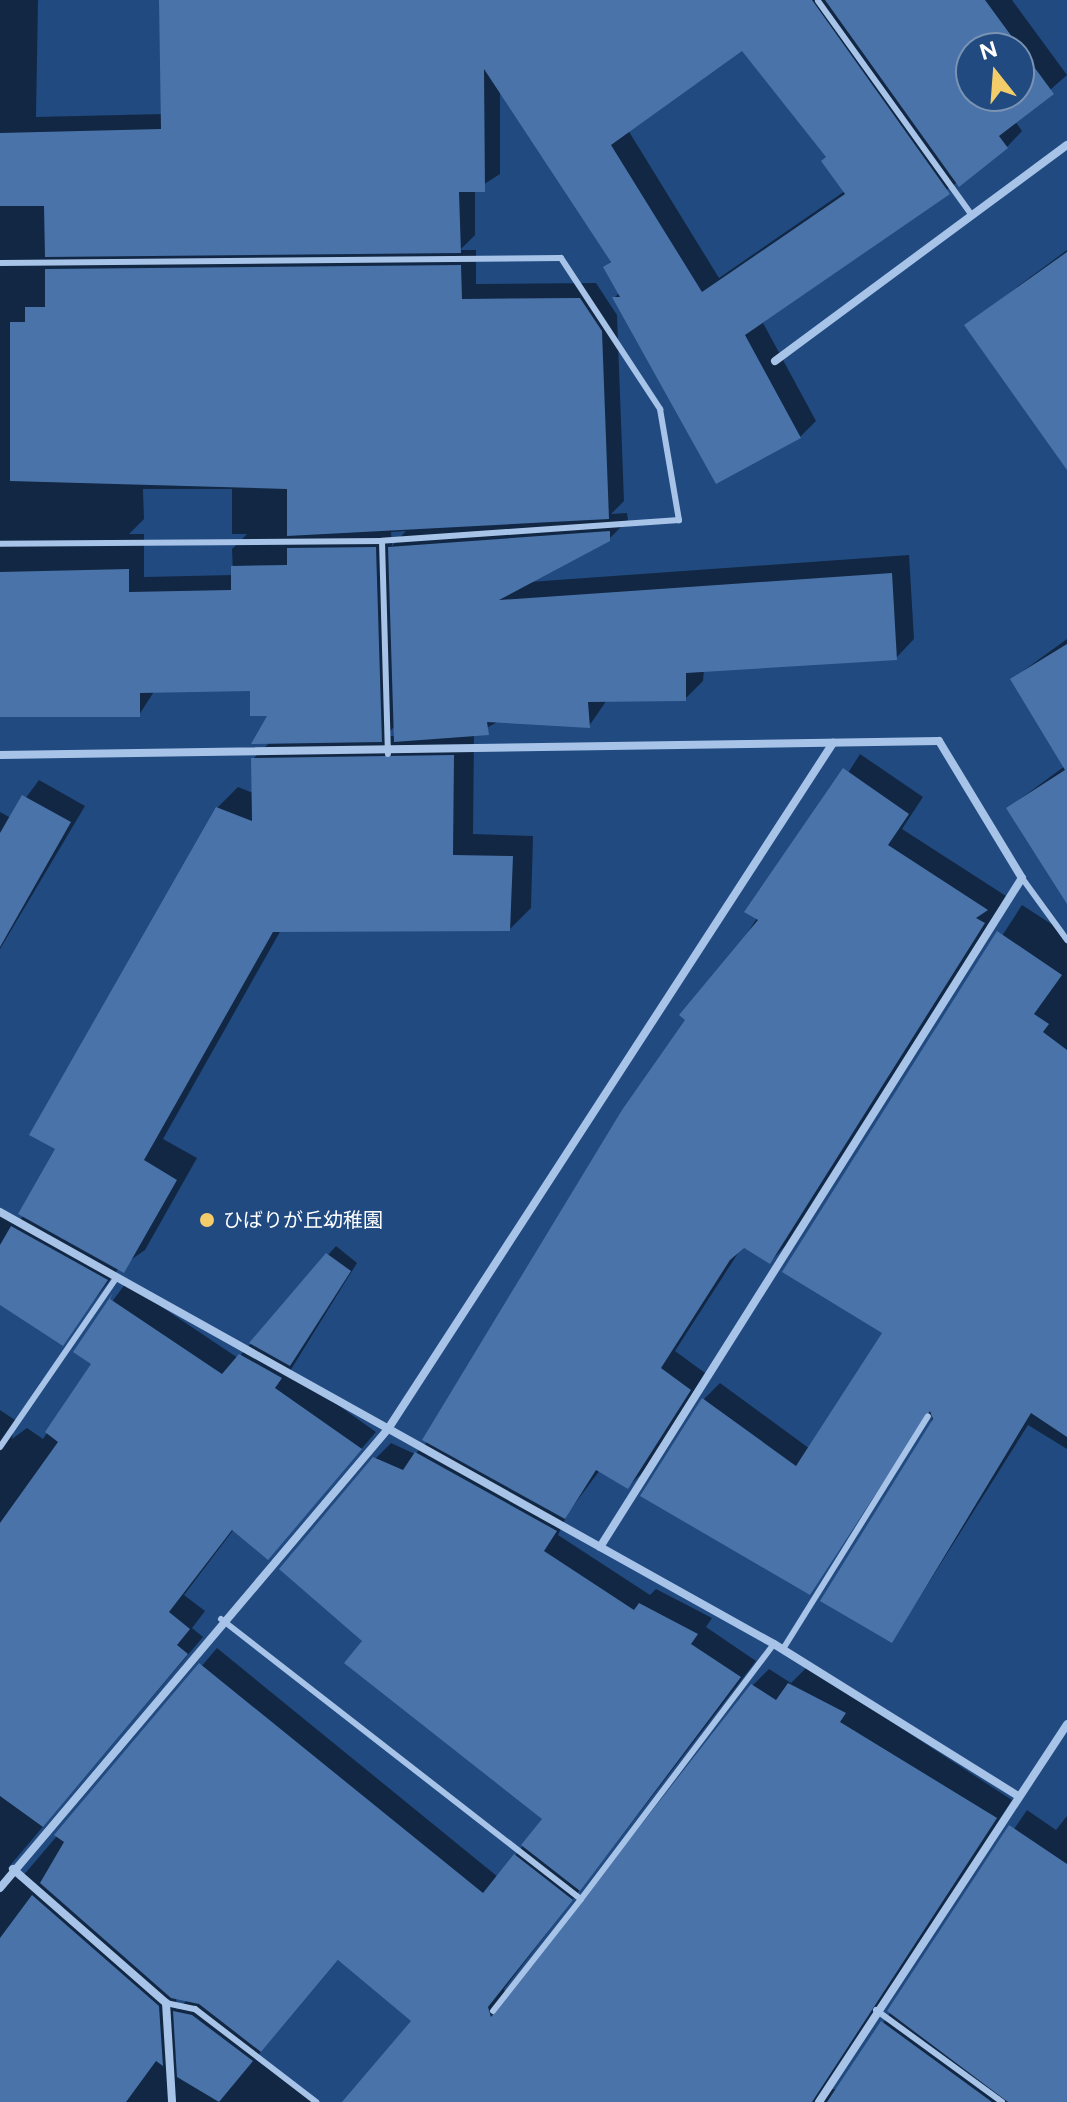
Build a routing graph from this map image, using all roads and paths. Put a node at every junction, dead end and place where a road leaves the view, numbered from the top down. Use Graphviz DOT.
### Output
graph roads {
  1 [pos="818,1"];
  2 [pos="1067,145"];
  3 [pos="972,215"];
  4 [pos="0,263"];
  5 [pos="775,361"];
  6 [pos="382,541"];
  7 [pos="0,544"];
  8 [pos="833,743"];
  9 [pos="388,754"];
  10 [pos="0,755"];
  11 [pos="1022,878"];
  12 [pos="1067,940"];
  13 [pos="0,1212"];
  14 [pos="117,1277"];
  15 [pos="928,1416"];
  16 [pos="388,1429"];
  17 [pos="0,1447"];
  18 [pos="600,1547"];
  19 [pos="221,1619"];
  20 [pos="778,1646"];
  21 [pos="1067,1724"];
  22 [pos="1057,1739"];
  23 [pos="1067,1747"];
  24 [pos="1018,1796"];
  25 [pos="13,1869"];
  26 [pos="0,1888"];
  27 [pos="581,1899"];
  28 [pos="166,2003"];
  29 [pos="876,2010"];
  30 [pos="493,2011"];
  31 [pos="172,2102"];
  32 [pos="316,2102"];
  33 [pos="819,2102"];
  34 [pos="1002,2102"];
  1 -- 3 [label="lane"];
  2 -- 3 [label="street"];
  3 -- 5 [label="street"];
  4 -- 6 [label="lane"];
  6 -- 7 [label="lane"];
  6 -- 9 [label="lane"];
  8 -- 9 [label="street"];
  8 -- 11 [label="street"];
  8 -- 16 [label="street"];
  9 -- 10 [label="street"];
  11 -- 12 [label="lane"];
  11 -- 18 [label="street"];
  13 -- 14 [label="street"];
  14 -- 16 [label="street"];
  14 -- 17 [label="lane"];
  15 -- 20 [label="lane"];
  16 -- 18 [label="street"];
  16 -- 19 [label="street"];
  18 -- 20 [label="street"];
  19 -- 25 [label="street"];
  19 -- 27 [label="lane"];
  20 -- 24 [label="street"];
  20 -- 27 [label="lane"];
  21 -- 22 [label="street"];
  22 -- 23 [label="street"];
  22 -- 24 [label="street"];
  24 -- 29 [label="street"];
  25 -- 26 [label="street"];
  25 -- 28 [label="street"];
  27 -- 30 [label="lane"];
  28 -- 31 [label="street"];
  28 -- 32 [label="lane"];
  29 -- 33 [label="street"];
  29 -- 34 [label="lane"];
}
